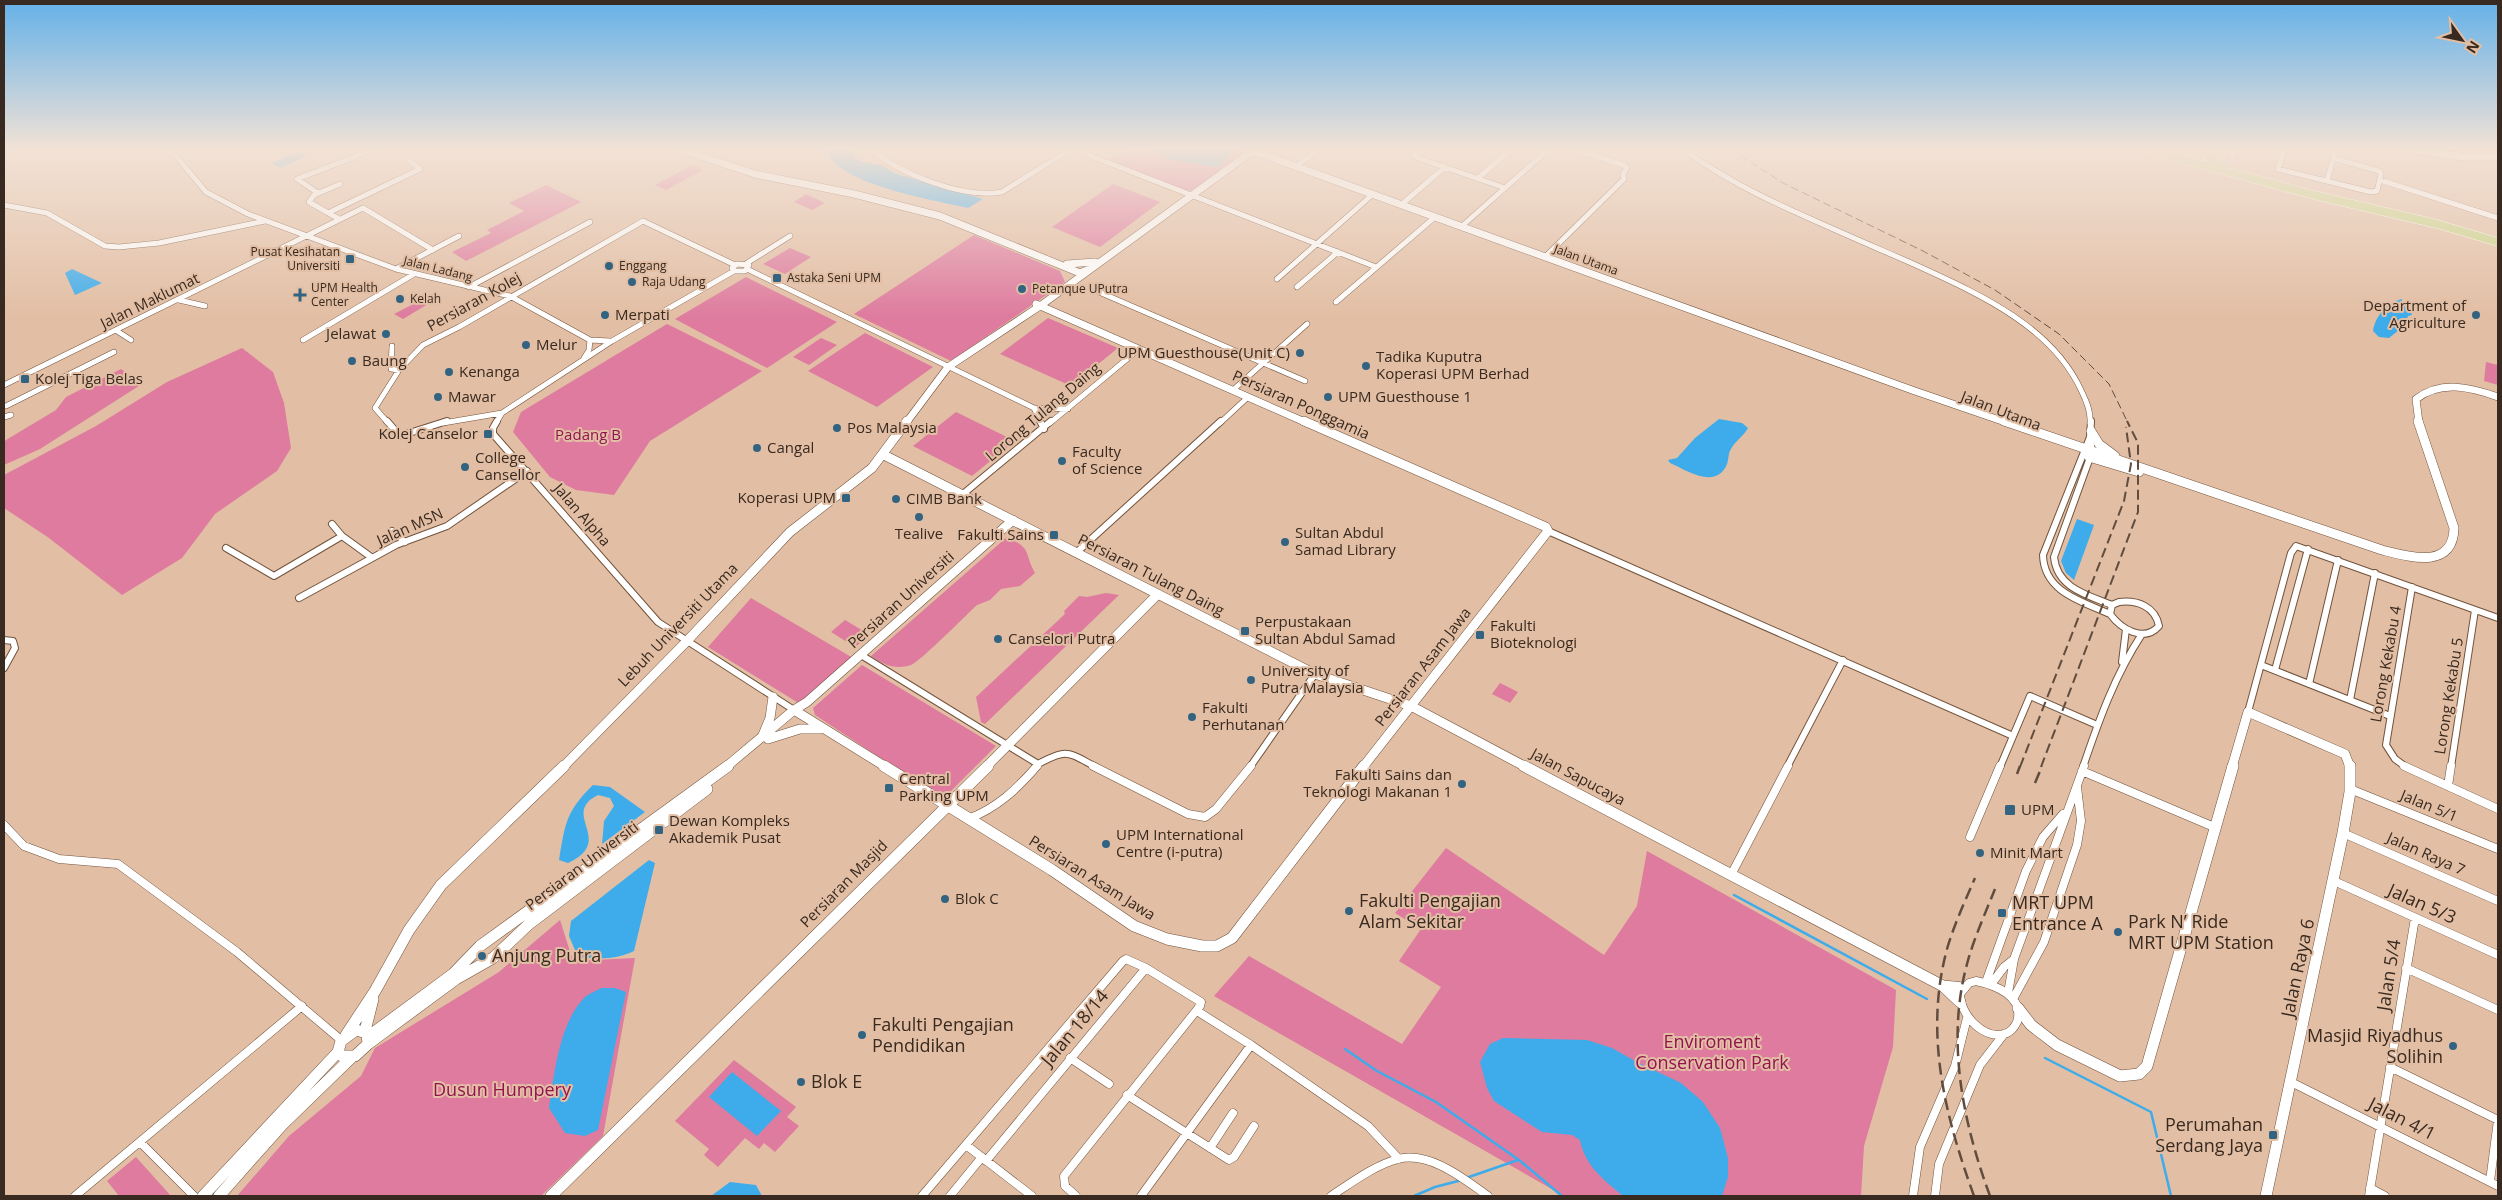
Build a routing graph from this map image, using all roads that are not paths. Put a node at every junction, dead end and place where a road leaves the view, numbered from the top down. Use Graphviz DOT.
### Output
graph roads {
  1 [pos="4,205"];
  2 [pos="229,205"];
  3 [pos="314,205"];
  4 [pos="344,205"];
  5 [pos="899,205"];
  6 [pos="1178,205"];
  7 [pos="1218,205"];
  8 [pos="1361,205"];
  9 [pos="1405,205"];
  10 [pos="1486,205"];
  11 [pos="1598,205"];
  12 [pos="1780,205"];
  13 [pos="2365,205"];
  14 [pos="2458,205"];
  15 [pos="328,213"];
  16 [pos="1435,217"];
  17 [pos="2498,218"];
  18 [pos="339,219"];
  19 [pos="264,220"];
  20 [pos="590,222"];
  21 [pos="1462,226"];
  22 [pos="1146,228"];
  23 [pos="294,232"];
  24 [pos="305,236"];
  25 [pos="459,236"];
  26 [pos="790,236"];
  27 [pos="314,240"];
  28 [pos="2498,242"];
  29 [pos="1317,243"];
  30 [pos="285,246"];
  31 [pos="432,250"];
  32 [pos="1338,252"];
  33 [pos="1113,253"];
  34 [pos="1545,257"];
  35 [pos="1095,262"];
  36 [pos="735,265"];
  37 [pos="1065,265"];
  38 [pos="747,266"];
  39 [pos="1376,267"];
  40 [pos="396,269"];
  41 [pos="734,271"];
  42 [pos="1082,272"];
  43 [pos="414,274"];
  44 [pos="1277,279"];
  45 [pos="1067,282"];
  46 [pos="469,287"];
  47 [pos="1297,287"];
  48 [pos="1060,291"];
  49 [pos="1099,292"];
  50 [pos="510,296"];
  51 [pos="180,300"];
  52 [pos="1336,302"];
  53 [pos="206,306"];
  54 [pos="1036,306"];
  55 [pos="1307,324"];
  56 [pos="117,331"];
  57 [pos="131,340"];
  58 [pos="303,340"];
  59 [pos="590,340"];
  60 [pos="612,341"];
  61 [pos="392,346"];
  62 [pos="1139,349"];
  63 [pos="114,352"];
  64 [pos="583,359"];
  65 [pos="1262,363"];
  66 [pos="948,368"];
  67 [pos="398,370"];
  68 [pos="1305,382"];
  69 [pos="4,385"];
  70 [pos="1233,390"];
  71 [pos="1912,390"];
  72 [pos="1248,397"];
  73 [pos="2498,397"];
  74 [pos="4,406"];
  75 [pos="1034,408"];
  76 [pos="1068,409"];
  77 [pos="502,413"];
  78 [pos="11,414"];
  79 [pos="4,417"];
  80 [pos="1044,429"];
  81 [pos="2091,434"];
  82 [pos="2087,453"];
  83 [pos="884,455"];
  84 [pos="2124,462"];
  85 [pos="527,471"];
  86 [pos="963,494"];
  87 [pos="2219,494"];
  88 [pos="1014,520"];
  89 [pos="332,524"];
  90 [pos="392,531"];
  91 [pos="1548,531"];
  92 [pos="342,536"];
  93 [pos="405,542"];
  94 [pos="226,548"];
  95 [pos="2308,549"];
  96 [pos="1077,552"];
  97 [pos="371,558"];
  98 [pos="2338,560"];
  99 [pos="2375,573"];
  100 [pos="2412,587"];
  101 [pos="1158,594"];
  102 [pos="299,598"];
  103 [pos="2112,605"];
  104 [pos="2475,610"];
  105 [pos="2110,614"];
  106 [pos="2498,618"];
  107 [pos="2126,629"];
  108 [pos="2142,634"];
  109 [pos="4,640"];
  110 [pos="686,642"];
  111 [pos="860,656"];
  112 [pos="1843,660"];
  113 [pos="2261,664"];
  114 [pos="2122,666"];
  115 [pos="4,668"];
  116 [pos="2274,670"];
  117 [pos="1314,674"];
  118 [pos="2309,684"];
  119 [pos="773,697"];
  120 [pos="1384,698"];
  121 [pos="2350,700"];
  122 [pos="1411,706"];
  123 [pos="800,708"];
  124 [pos="2248,712"];
  125 [pos="2390,716"];
  126 [pos="1400,719"];
  127 [pos="2097,725"];
  128 [pos="825,730"];
  129 [pos="2014,736"];
  130 [pos="765,739"];
  131 [pos="1008,746"];
  132 [pos="1038,764"];
  133 [pos="2082,771"];
  134 [pos="2077,786"];
  135 [pos="2448,786"];
  136 [pos="2350,788"];
  137 [pos="2070,802"];
  138 [pos="945,806"];
  139 [pos="2498,809"];
  140 [pos="968,818"];
  141 [pos="4,825"];
  142 [pos="2214,826"];
  143 [pos="2343,833"];
  144 [pos="1970,837"];
  145 [pos="2498,848"];
  146 [pos="1731,875"];
  147 [pos="2334,881"];
  148 [pos="2498,901"];
  149 [pos="2415,918"];
  150 [pos="2498,955"];
  151 [pos="2014,959"];
  152 [pos="1146,968"];
  153 [pos="2406,968"];
  154 [pos="1989,983"];
  155 [pos="1944,986"];
  156 [pos="1963,988"];
  157 [pos="375,991"];
  158 [pos="2013,1000"];
  159 [pos="1960,1002"];
  160 [pos="302,1006"];
  161 [pos="1198,1009"];
  162 [pos="2498,1010"];
  163 [pos="1967,1018"];
  164 [pos="2004,1034"];
  165 [pos="344,1037"];
  166 [pos="367,1037"];
  167 [pos="1250,1045"];
  168 [pos="338,1052"];
  169 [pos="352,1056"];
  170 [pos="1070,1058"];
  171 [pos="2390,1067"];
  172 [pos="2291,1082"];
  173 [pos="1109,1084"];
  174 [pos="1127,1095"];
  175 [pos="1233,1113"];
  176 [pos="2498,1120"];
  177 [pos="1254,1126"];
  178 [pos="2380,1127"];
  179 [pos="1186,1134"];
  180 [pos="140,1142"];
  181 [pos="966,1145"];
  182 [pos="1210,1148"];
  183 [pos="984,1159"];
  184 [pos="1399,1159"];
  185 [pos="2494,1184"];
  186 [pos="2370,1192"];
  187 [pos="75,1196"];
  188 [pos="194,1196"];
  189 [pos="203,1196"];
  190 [pos="218,1196"];
  191 [pos="551,1196"];
  192 [pos="922,1196"];
  193 [pos="950,1196"];
  194 [pos="1032,1196"];
  195 [pos="1076,1196"];
  196 [pos="1141,1196"];
  197 [pos="1331,1196"];
  198 [pos="1488,1196"];
  199 [pos="1913,1196"];
  200 [pos="1935,1196"];
  201 [pos="2266,1196"];
  202 [pos="2386,1196"];
  1 -- 19 [label="street"];
  2 -- 19 [label="street, Jalan Ladang"];
  3 -- 15 [label="street"];
  4 -- 15 [label="street"];
  5 -- 37 [label="street"];
  6 -- 22 [label="street, Lebuh Universiti Utama"];
  7 -- 29 [label="street"];
  8 -- 29 [label="street"];
  9 -- 16 [label="street, Jalan Utama"];
  10 -- 21 [label="street"];
  11 -- 34 [label="street"];
  12 -- 81 [label="street"];
  13 -- 28 [label="main road"];
  14 -- 17 [label="street"];
  15 -- 18 [label="street"];
  16 -- 21 [label="street, Jalan Utama"];
  16 -- 39 [label="street"];
  18 -- 24 [label="street, Jalan Maklumat"];
  18 -- 31 [label="street, Jalan Maklumat"];
  19 -- 23 [label="street, Jalan Ladang"];
  20 -- 46 [label="street"];
  21 -- 34 [label="street, Jalan Utama"];
  22 -- 33 [label="street, Lebuh Universiti Utama"];
  22 -- 35 [label="street, Lebuh Universiti Utama"];
  23 -- 24 [label="street, Jalan Ladang"];
  23 -- 30 [label="street"];
  24 -- 27 [label="street, Jalan Ladang"];
  24 -- 30 [label="street, Jalan Maklumat"];
  25 -- 31 [label="street"];
  26 -- 38 [label="street"];
  27 -- 30 [label="street"];
  27 -- 40 [label="street, Jalan Ladang"];
  29 -- 32 [label="street"];
  29 -- 44 [label="street"];
  30 -- 51 [label="street, Jalan Maklumat"];
  31 -- 40 [label="street"];
  32 -- 39 [label="street"];
  32 -- 47 [label="street"];
  33 -- 42 [label="street"];
  33 -- 48 [label="street, Lebuh Universiti Utama"];
  34 -- 71 [label="street, Jalan Utama"];
  35 -- 37 [label="street"];
  35 -- 42 [label="street, Lebuh Universiti Utama"];
  36 -- 38 [label="street"];
  36 -- 41 [label="street"];
  36 -- 50 [label="street, Persiaran Kolej"];
  37 -- 42 [label="street"];
  37 -- 45 [label="street"];
  38 -- 41 [label="street"];
  38 -- 66 [label="street"];
  39 -- 52 [label="street"];
  40 -- 43 [label="street, Jalan Ladang"];
  41 -- 60 [label="street"];
  42 -- 45 [label="street, Lebuh Universiti Utama"];
  42 -- 48 [label="street"];
  43 -- 46 [label="street, Jalan Ladang"];
  43 -- 58 [label="street"];
  45 -- 54 [label="street, Lebuh Universiti Utama"];
  46 -- 50 [label="street, Jalan Ladang"];
  48 -- 54 [label="street, Lebuh Universiti Utama"];
  49 -- 65 [label="street"];
  50 -- 59 [label="street, Jalan Ladang"];
  50 -- 67 [label="street, Persiaran Kolej"];
  51 -- 53 [label="street"];
  51 -- 56 [label="street, Jalan Maklumat"];
  54 -- 62 [label="street, Persiaran Ponggamia"];
  54 -- 66 [label="street, Lebuh Universiti Utama"];
  55 -- 65 [label="street"];
  56 -- 57 [label="street"];
  56 -- 69 [label="street, Jalan Maklumat"];
  59 -- 60 [label="street, Jalan Ladang"];
  59 -- 64 [label="street"];
  60 -- 64 [label="street"];
  61 -- 67 [label="street"];
  62 -- 70 [label="street, Persiaran Ponggamia"];
  62 -- 76 [label="street, Lorong Tulang Daing"];
  63 -- 74 [label="street"];
  64 -- 77 [label="street"];
  65 -- 68 [label="street"];
  65 -- 70 [label="street"];
  66 -- 75 [label="street"];
  66 -- 83 [label="street, Lebuh Universiti Utama"];
  67 -- 77 [label="street, Persiaran Kolej"];
  70 -- 72 [label="street, Persiaran Ponggamia"];
  71 -- 82 [label="street, Jalan Utama"];
  72 -- 91 [label="street, Persiaran Ponggamia"];
  72 -- 96 [label="street"];
  73 -- 87 [label="street"];
  75 -- 76 [label="street"];
  75 -- 80 [label="street"];
  76 -- 80 [label="street, Lorong Tulang Daing"];
  77 -- 85 [label="street, Jalan Alpha"];
  78 -- 79 [label="street"];
  80 -- 86 [label="street, Lorong Tulang Daing"];
  81 -- 82 [label="street"];
  81 -- 84 [label="street"];
  82 -- 84 [label="street"];
  82 -- 87 [label="street"];
  82 -- 103 [label="street"];
  82 -- 105 [label="street"];
  83 -- 86 [label="street, Persiaran Tulang Daing"];
  83 -- 110 [label="street, Lebuh Universiti Utama"];
  84 -- 87 [label="street"];
  85 -- 93 [label="street, Jalan MSN"];
  85 -- 110 [label="street, Jalan Alpha"];
  86 -- 88 [label="street, Persiaran Tulang Daing"];
  88 -- 96 [label="street, Persiaran Tulang Daing"];
  88 -- 111 [label="street, Persiaran Universiti"];
  89 -- 92 [label="street"];
  90 -- 93 [label="street"];
  91 -- 112 [label="street"];
  91 -- 122 [label="street, Persiaran Asam Jawa"];
  92 -- 94 [label="street"];
  92 -- 97 [label="street"];
  93 -- 97 [label="street, Jalan MSN"];
  95 -- 98 [label="street"];
  95 -- 113 [label="street"];
  95 -- 116 [label="street"];
  96 -- 101 [label="street, Persiaran Tulang Daing"];
  97 -- 102 [label="street, Jalan MSN"];
  98 -- 99 [label="street"];
  98 -- 118 [label="street"];
  99 -- 100 [label="street"];
  99 -- 121 [label="street"];
  100 -- 104 [label="street"];
  100 -- 125 [label="street, Lorong Kekabu 4"];
  101 -- 117 [label="street, Persiaran Tulang Daing"];
  101 -- 131 [label="street, Persiaran Masjid"];
  103 -- 105 [label="street"];
  103 -- 108 [label="street"];
  104 -- 106 [label="street"];
  104 -- 135 [label="street, Lorong Kekabu 5"];
  105 -- 107 [label="street"];
  107 -- 108 [label="street"];
  107 -- 114 [label="street"];
  108 -- 114 [label="street"];
  109 -- 115 [label="street"];
  110 -- 119 [label="street, Persiaran Asam Jawa"];
  110 -- 157 [label="street, Lebuh Universiti Utama"];
  111 -- 123 [label="street, Persiaran Universiti"];
  111 -- 131 [label="street"];
  112 -- 129 [label="street"];
  112 -- 146 [label="street"];
  113 -- 116 [label="street"];
  113 -- 124 [label="street"];
  114 -- 127 [label="street"];
  116 -- 118 [label="street"];
  117 -- 120 [label="street, Persiaran Tulang Daing"];
  117 -- 132 [label="street"];
  118 -- 121 [label="street"];
  119 -- 123 [label="street, Persiaran Asam Jawa"];
  119 -- 130 [label="street"];
  120 -- 122 [label="street, Persiaran Tulang Daing"];
  120 -- 126 [label="street"];
  121 -- 125 [label="street"];
  122 -- 126 [label="street, Persiaran Asam Jawa"];
  122 -- 146 [label="street, Jalan Sapucaya"];
  123 -- 128 [label="street, Persiaran Asam Jawa"];
  123 -- 130 [label="street, Persiaran Universiti"];
  124 -- 136 [label="street, Jalan Raya 6"];
  124 -- 142 [label="street"];
  125 -- 135 [label="street, Lorong Kekabu 4"];
  126 -- 140 [label="street, Persiaran Asam Jawa"];
  127 -- 129 [label="street"];
  127 -- 133 [label="street"];
  128 -- 130 [label="street"];
  128 -- 138 [label="street, Persiaran Asam Jawa"];
  129 -- 144 [label="street"];
  130 -- 166 [label="street, Persiaran Universiti"];
  130 -- 166 [label="street, Persiaran Universiti"];
  131 -- 132 [label="street"];
  131 -- 138 [label="street, Persiaran Masjid"];
  132 -- 140 [label="street"];
  133 -- 134 [label="street"];
  133 -- 142 [label="street"];
  134 -- 137 [label="street"];
  134 -- 158 [label="street"];
  135 -- 139 [label="street"];
  136 -- 143 [label="street, Jalan Raya 6"];
  136 -- 145 [label="street, Jalan 5/1"];
  137 -- 151 [label="street"];
  137 -- 154 [label="street"];
  138 -- 140 [label="street, Persiaran Asam Jawa"];
  138 -- 191 [label="street, Persiaran Masjid"];
  141 -- 160 [label="street"];
  142 -- 158 [label="street"];
  143 -- 147 [label="street, Jalan Raya 6"];
  143 -- 148 [label="street, Jalan Raya 7"];
  146 -- 155 [label="street, Jalan Sapucaya"];
  147 -- 149 [label="street, Jalan 5/3"];
  147 -- 172 [label="street, Jalan Raya 6"];
  149 -- 150 [label="street, Jalan 5/3"];
  149 -- 153 [label="street, Jalan 5/4"];
  151 -- 154 [label="street"];
  151 -- 158 [label="street"];
  152 -- 161 [label="street"];
  152 -- 170 [label="street, Jalan 18/14"];
  152 -- 181 [label="street"];
  153 -- 162 [label="street"];
  153 -- 171 [label="street, Jalan 5/4"];
  154 -- 156 [label="street"];
  154 -- 158 [label="street"];
  155 -- 156 [label="street"];
  155 -- 159 [label="street"];
  156 -- 159 [label="street"];
  157 -- 165 [label="street, Lebuh Universiti Utama"];
  157 -- 166 [label="street, Lebuh Universiti Utama"];
  158 -- 164 [label="street"];
  159 -- 163 [label="street"];
  160 -- 165 [label="street"];
  160 -- 180 [label="street"];
  161 -- 167 [label="street"];
  161 -- 174 [label="street"];
  163 -- 164 [label="street"];
  163 -- 199 [label="street"];
  164 -- 200 [label="street"];
  165 -- 166 [label="street"];
  165 -- 168 [label="street"];
  166 -- 169 [label="street"];
  167 -- 179 [label="street"];
  167 -- 184 [label="street"];
  168 -- 169 [label="street"];
  168 -- 189 [label="street"];
  169 -- 190 [label="street"];
  170 -- 173 [label="street"];
  170 -- 183 [label="street, Jalan 18/14"];
  171 -- 176 [label="street"];
  171 -- 178 [label="street, Jalan 5/4"];
  172 -- 178 [label="street, Jalan 4/1"];
  172 -- 201 [label="street, Jalan Raya 6"];
  174 -- 179 [label="street"];
  174 -- 195 [label="street"];
  175 -- 182 [label="street"];
  176 -- 185 [label="street"];
  177 -- 182 [label="street"];
  178 -- 185 [label="street, Jalan 4/1"];
  178 -- 186 [label="street, Jalan 5/4"];
  179 -- 182 [label="street"];
  179 -- 196 [label="street"];
  180 -- 187 [label="street"];
  180 -- 188 [label="street"];
  181 -- 183 [label="street"];
  181 -- 192 [label="street"];
  183 -- 193 [label="street, Jalan 18/14"];
  183 -- 194 [label="street"];
  184 -- 197 [label="street"];
  184 -- 198 [label="street"];
  186 -- 202 [label="street"];
}
